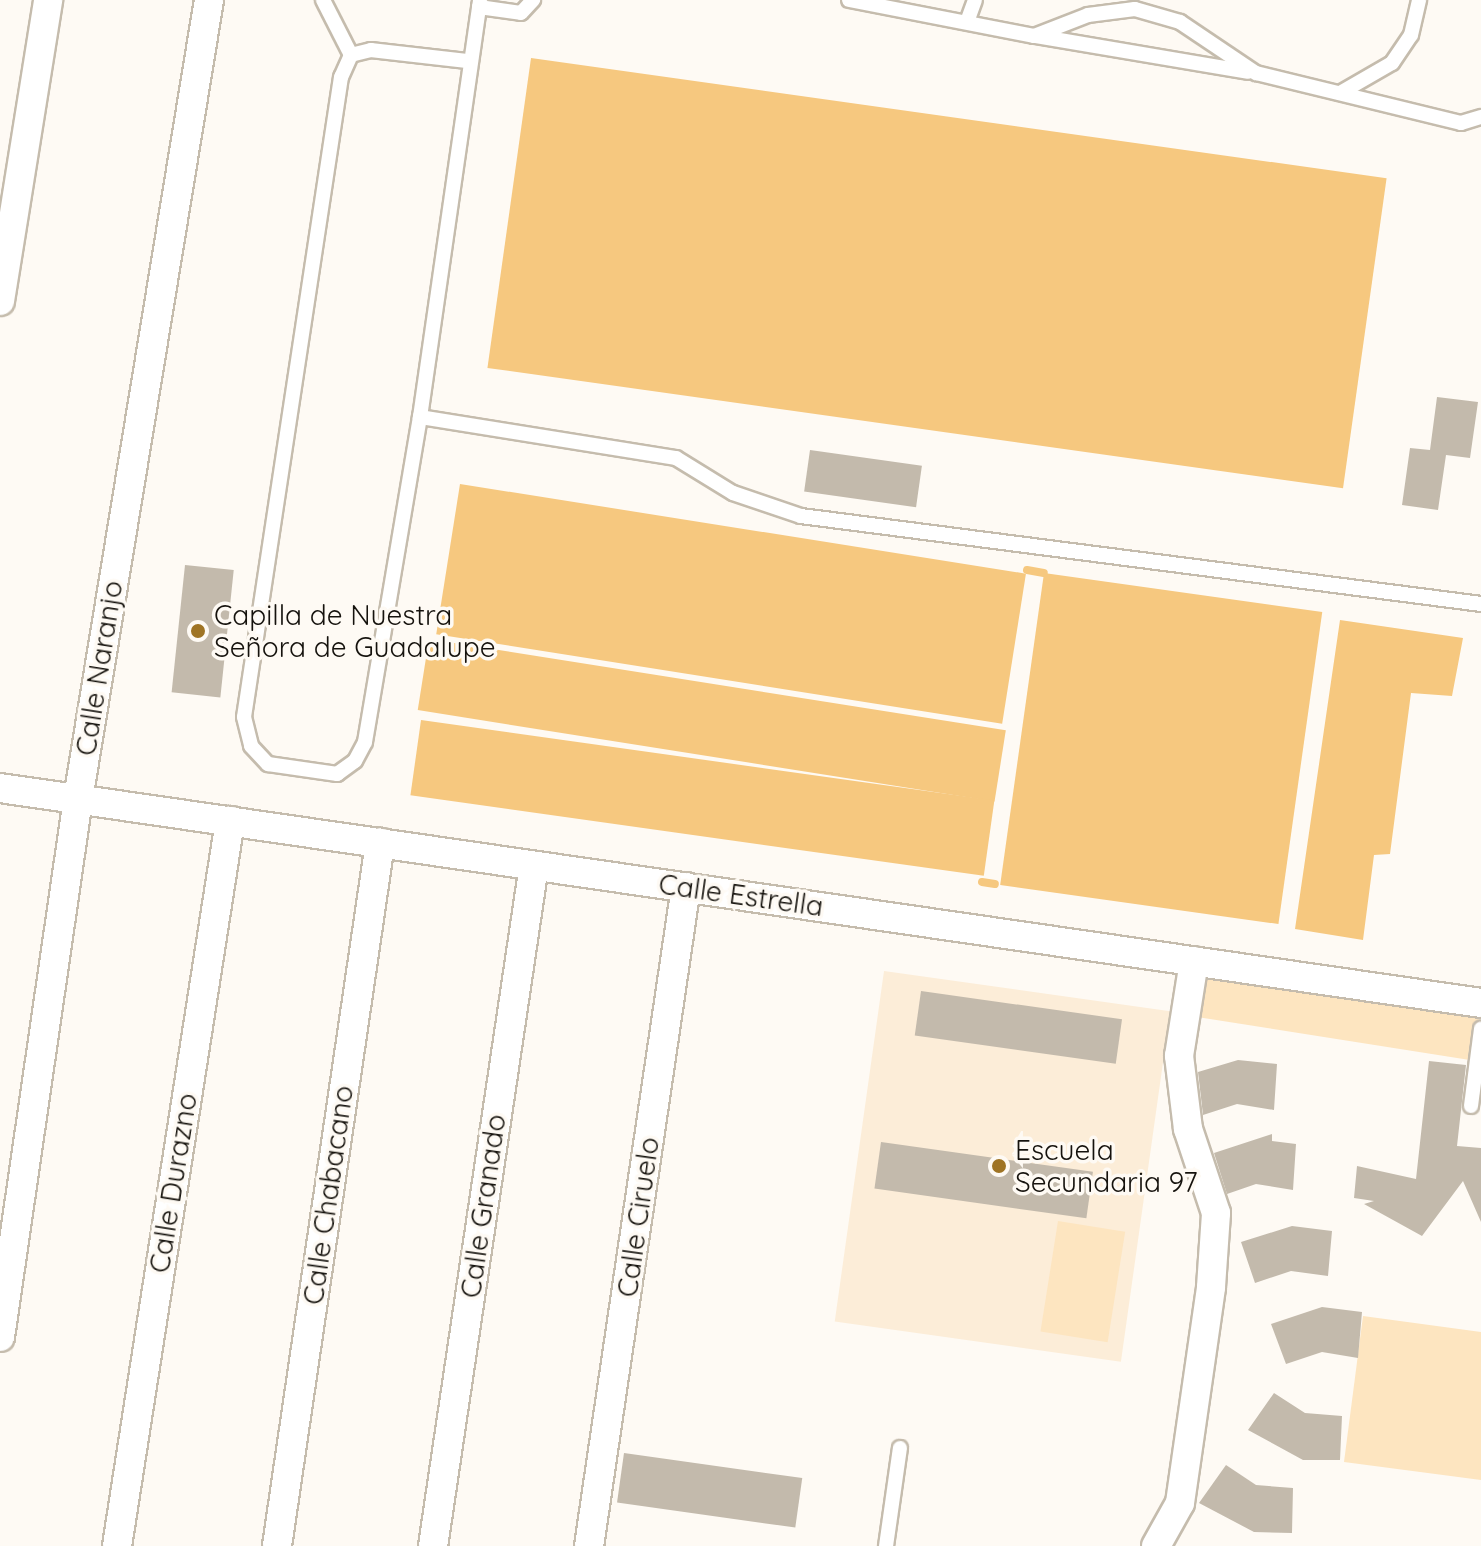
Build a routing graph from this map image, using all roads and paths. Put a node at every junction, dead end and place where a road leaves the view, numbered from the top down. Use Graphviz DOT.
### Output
graph roads {
  1 [pos="48,0"];
  2 [pos="209,0"];
  3 [pos="323,0"];
  4 [pos="533,0"];
  5 [pos="854,0"];
  6 [pos="975,0"];
  7 [pos="1419,0"];
  8 [pos="479,3"];
  9 [pos="967,22"];
  10 [pos="1034,36"];
  11 [pos="351,55"];
  12 [pos="467,61"];
  13 [pos="1256,73"];
  14 [pos="1340,93"];
  15 [pos="1481,117"];
  16 [pos="0,301"];
  17 [pos="420,417"];
  18 [pos="1481,604"];
  19 [pos="0,788"];
  20 [pos="78,799"];
  21 [pos="230,821"];
  22 [pos="380,843"];
  23 [pos="534,865"];
  24 [pos="686,887"];
  25 [pos="1194,961"];
  26 [pos="1481,1003"];
  27 [pos="1481,1029"];
  28 [pos="1471,1106"];
  29 [pos="0,1337"];
  30 [pos="900,1448"];
  31 [pos="117,1546"];
  32 [pos="277,1546"];
  33 [pos="433,1546"];
  34 [pos="589,1546"];
  35 [pos="886,1546"];
  36 [pos="1156,1546"];
  1 -- 16 [label="street"];
  2 -- 20 [label="street, Calle Naranjo"];
  3 -- 11 [label="lane"];
  4 -- 8 [label="lane"];
  5 -- 9 [label="lane"];
  6 -- 9 [label="lane"];
  7 -- 14 [label="lane"];
  8 -- 12 [label="lane"];
  9 -- 10 [label="lane"];
  10 -- 13 [label="lane"];
  10 -- 13 [label="lane"];
  11 -- 12 [label="lane"];
  11 -- 17 [label="lane"];
  12 -- 17 [label="lane"];
  13 -- 14 [label="lane"];
  14 -- 15 [label="lane"];
  17 -- 18 [label="lane"];
  19 -- 20 [label="street, Calle Estrella"];
  20 -- 21 [label="street, Calle Estrella"];
  20 -- 29 [label="street, Calle Naranjo"];
  21 -- 22 [label="street, Calle Estrella"];
  21 -- 31 [label="street, Calle Durazno"];
  22 -- 23 [label="street, Calle Estrella"];
  22 -- 32 [label="street, Calle Chabacano"];
  23 -- 24 [label="street, Calle Estrella"];
  23 -- 33 [label="street, Calle Granado"];
  24 -- 25 [label="street, Calle Estrella"];
  24 -- 34 [label="street, Calle Ciruelo"];
  25 -- 26 [label="street, Calle Estrella"];
  25 -- 36 [label="street"];
  27 -- 28 [label="lane"];
  30 -- 35 [label="lane"];
}
